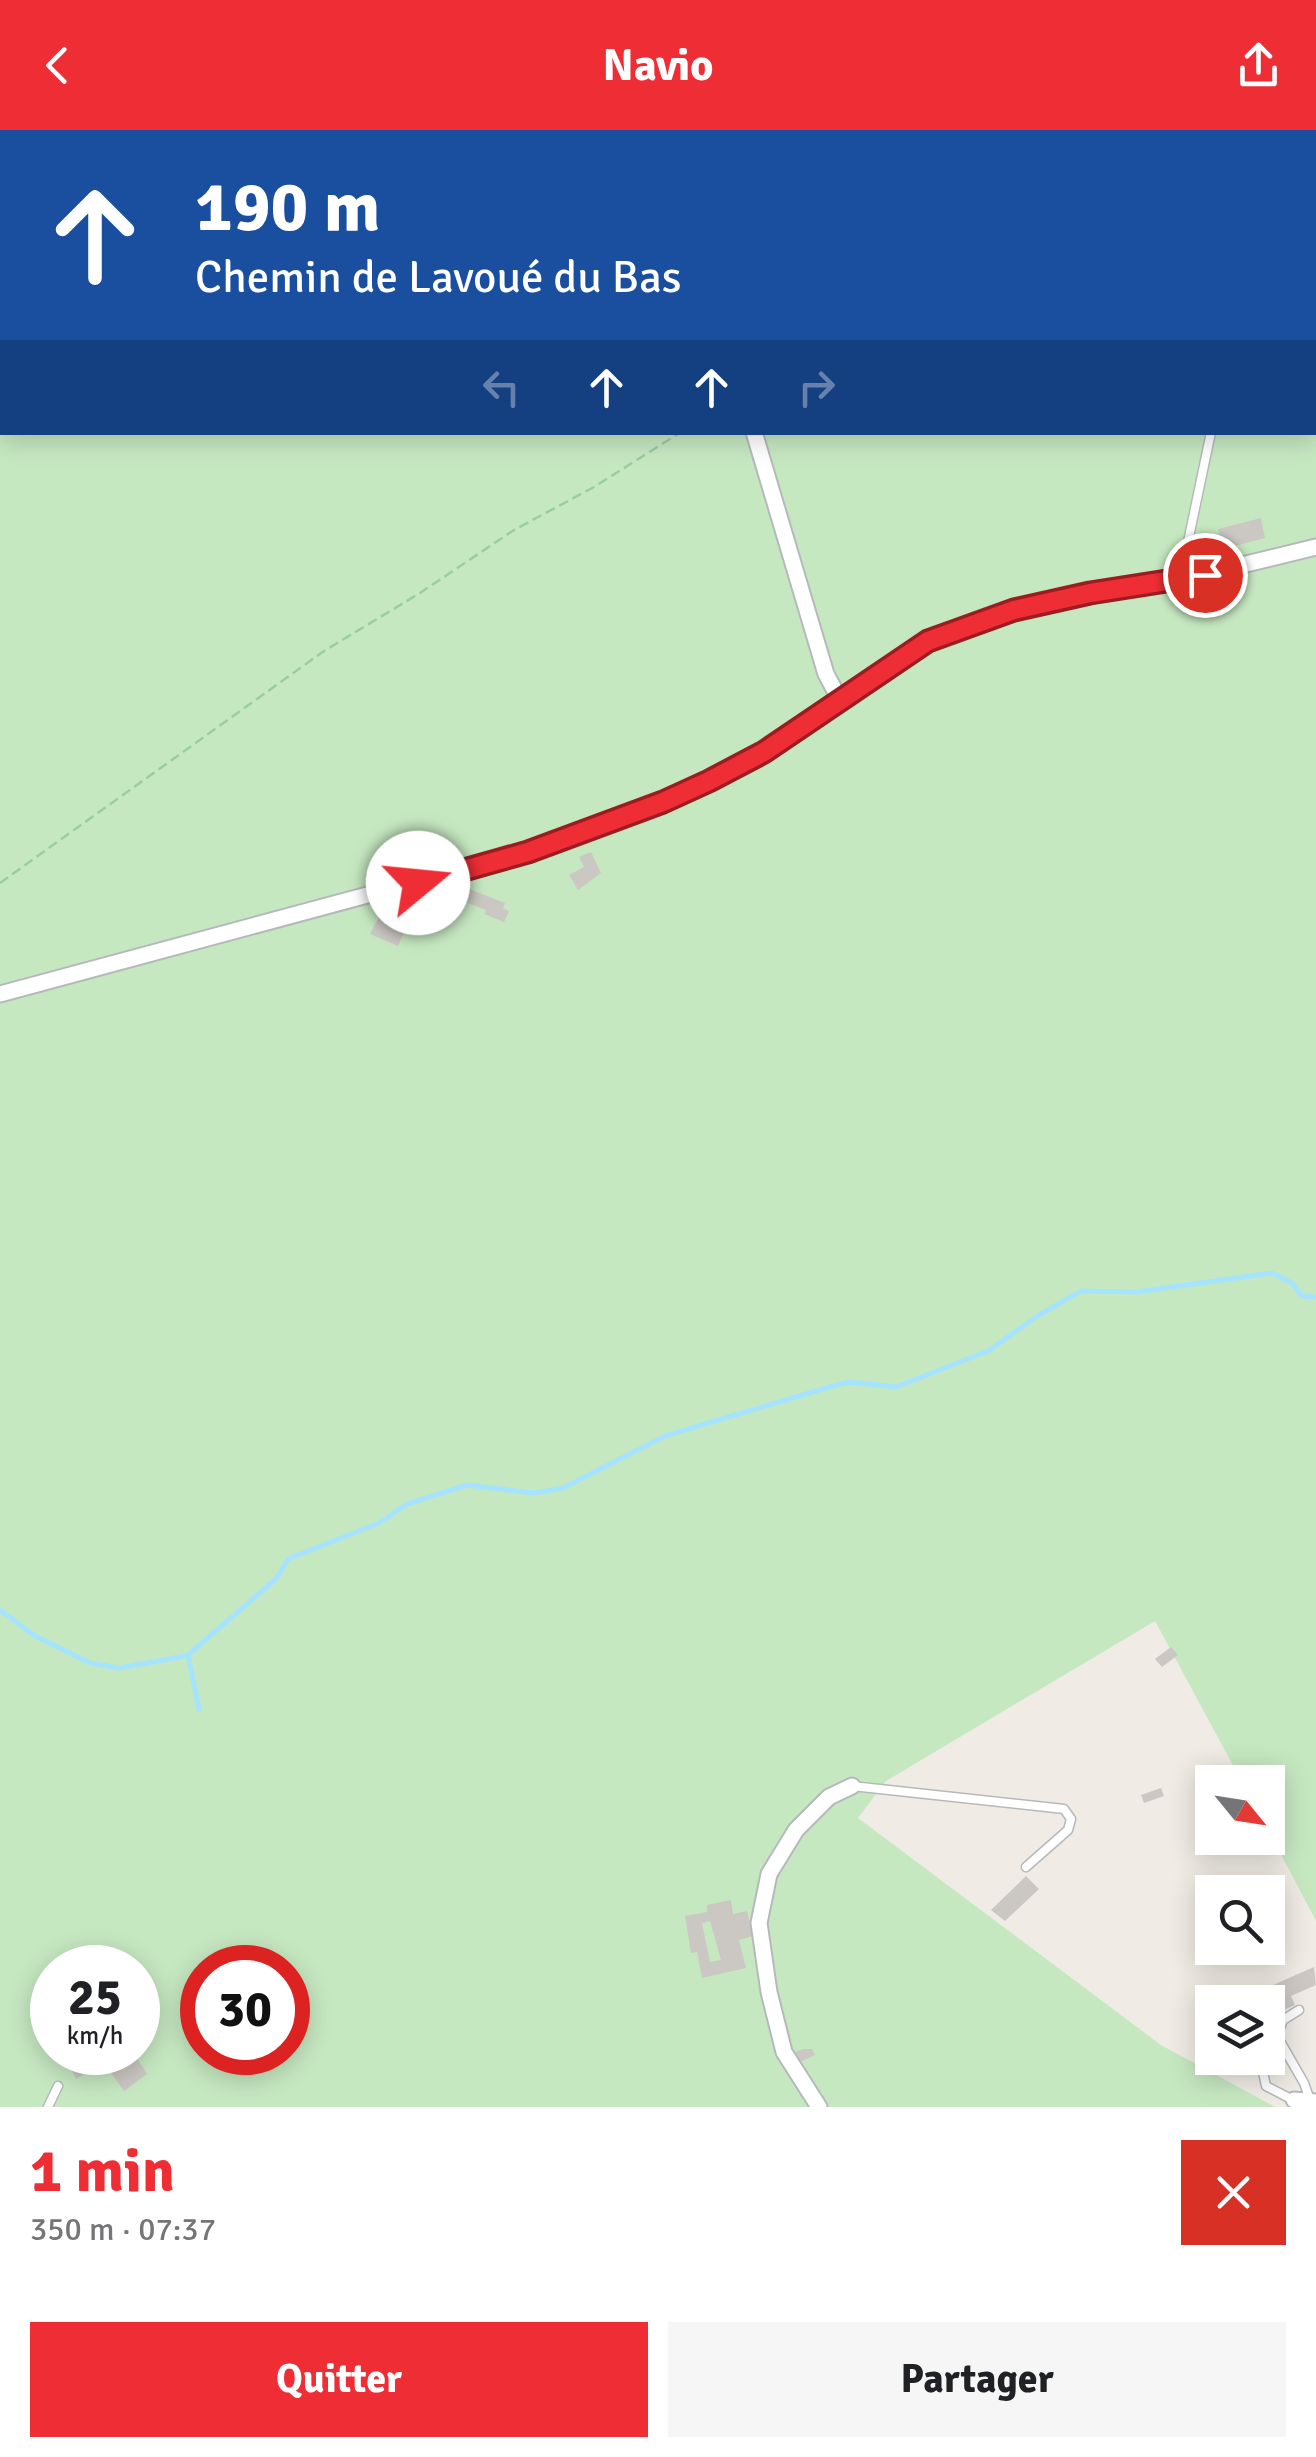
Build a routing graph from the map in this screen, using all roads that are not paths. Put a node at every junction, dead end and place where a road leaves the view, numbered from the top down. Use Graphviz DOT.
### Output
graph roads {
  1 [pos="755,435"];
  2 [pos="1210,435"];
  3 [pos="1316,548"];
  4 [pos="1180,580"];
  5 [pos="840,700"];
  6 [pos="0,994"];
  7 [pos="852,1786"];
  8 [pos="1026,1867"];
  9 [pos="1299,2010"];
  10 [pos="1264,2075"];
  11 [pos="58,2086"];
  12 [pos="1307,2101"];
  13 [pos="48,2107"];
  14 [pos="820,2107"];
  1 -- 5 [label="street"];
  2 -- 4 [label="lane"];
  3 -- 4 [label="street"];
  4 -- 5 [label="street"];
  5 -- 6 [label="street"];
  7 -- 8 [label="lane"];
  7 -- 14 [label="street"];
  9 -- 12 [label="lane"];
  10 -- 12 [label="lane"];
  11 -- 13 [label="lane"];
}
